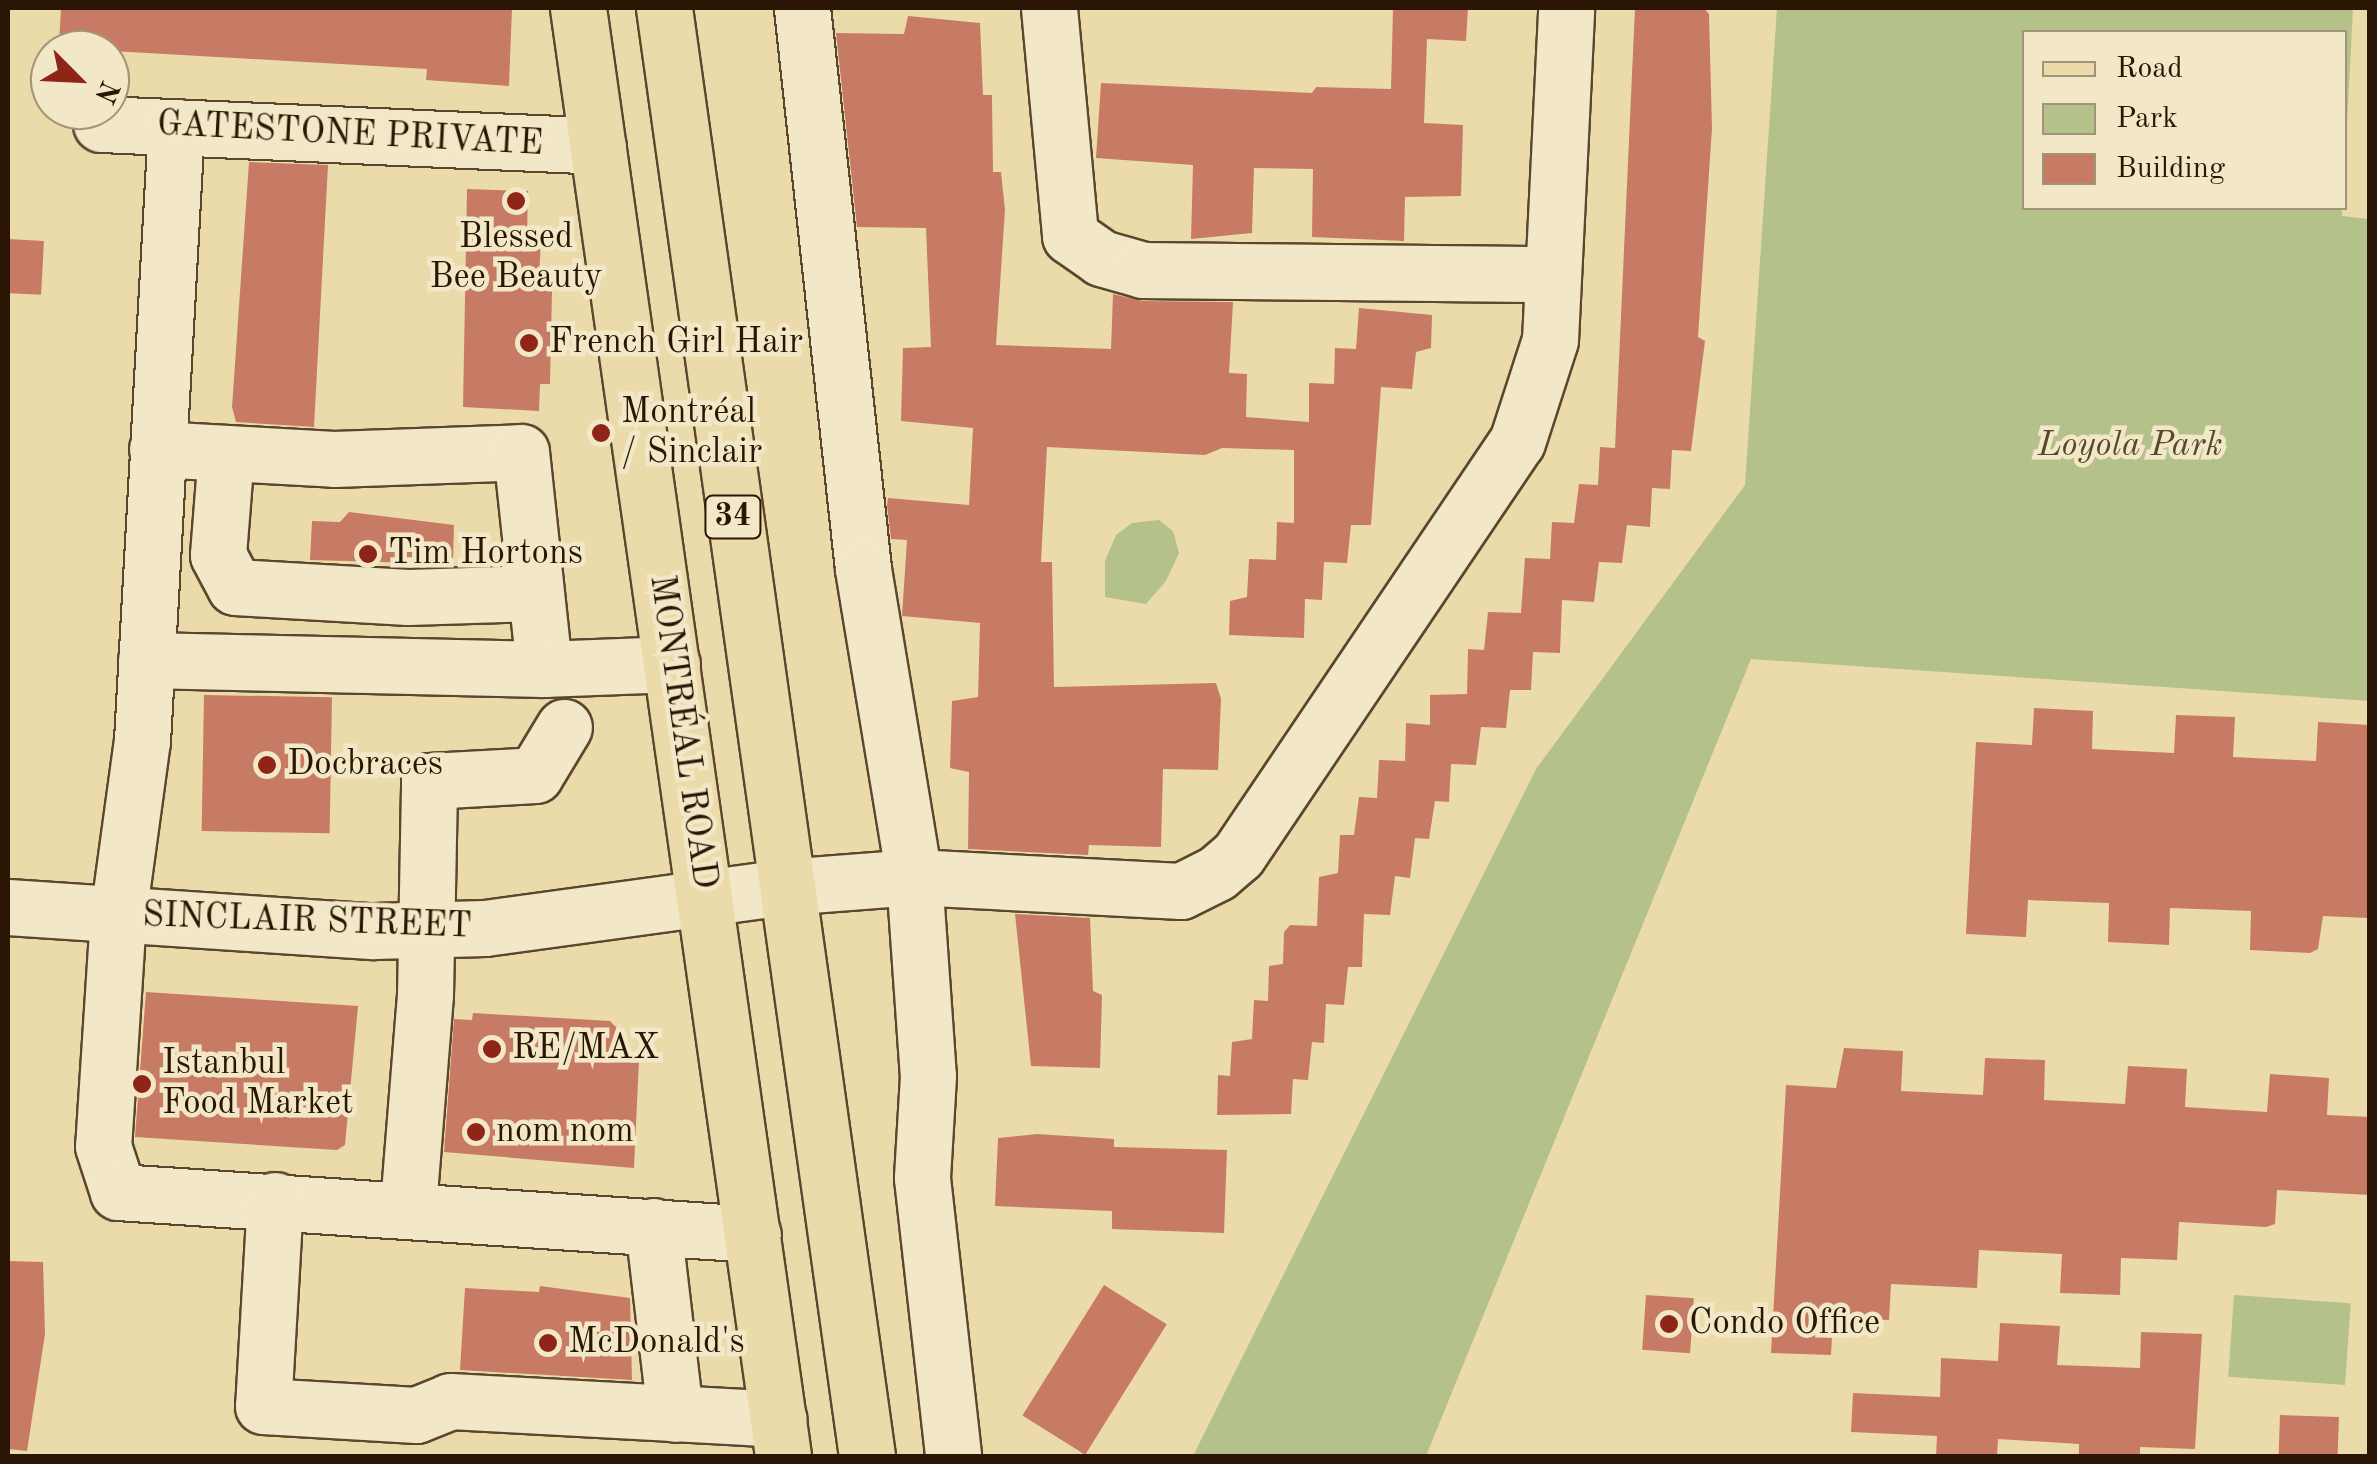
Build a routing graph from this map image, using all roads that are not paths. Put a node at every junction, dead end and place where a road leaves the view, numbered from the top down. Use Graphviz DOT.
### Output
graph roads {
  1 [pos="578,8"];
  2 [pos="664,8"];
  3 [pos="802,8"];
  4 [pos="1050,8"];
  5 [pos="1566,8"];
  6 [pos="130,125"];
  7 [pos="176,127"];
  8 [pos="598,146"];
  9 [pos="1553,274"];
  10 [pos="157,449"];
  11 [pos="226,453"];
  12 [pos="535,592"];
  13 [pos="146,660"];
  14 [pos="672,664"];
  15 [pos="544,669"];
  16 [pos="564,728"];
  17 [pos="914,876"];
  18 [pos="784,887"];
  19 [pos="706,900"];
  20 [pos="8,908"];
  21 [pos="118,916"];
  22 [pos="422,930"];
  23 [pos="275,1200"];
  24 [pos="408,1206"];
  25 [pos="652,1226"];
  26 [pos="753,1234"];
  27 [pos="675,1414"];
  28 [pos="781,1438"];
  29 [pos="867,1456"];
  30 [pos="953,1456"];
  1 -- 8 [label="main road, MONTRÉAL ROAD / 34"];
  2 -- 18 [label="main road, 34"];
  3 -- 17 [label="street"];
  4 -- 9 [label="street"];
  5 -- 9 [label="street, SINCLAIR STREET"];
  6 -- 7 [label="street, GATESTONE PRIVATE"];
  7 -- 8 [label="street, GATESTONE PRIVATE"];
  7 -- 10 [label="street"];
  8 -- 14 [label="main road, MONTRÉAL ROAD / 34"];
  9 -- 17 [label="street, SINCLAIR STREET"];
  10 -- 11 [label="street"];
  10 -- 13 [label="street"];
  11 -- 12 [label="street"];
  11 -- 12 [label="street"];
  12 -- 15 [label="street"];
  13 -- 15 [label="street"];
  13 -- 21 [label="street"];
  14 -- 15 [label="street"];
  14 -- 19 [label="main road, MONTRÉAL ROAD / 34"];
  16 -- 22 [label="street"];
  17 -- 18 [label="street, SINCLAIR STREET"];
  17 -- 30 [label="street"];
  18 -- 19 [label="street, SINCLAIR STREET"];
  18 -- 29 [label="main road, 34"];
  19 -- 22 [label="street, SINCLAIR STREET"];
  19 -- 26 [label="main road, MONTRÉAL ROAD / 34"];
  20 -- 21 [label="street, SINCLAIR STREET"];
  21 -- 22 [label="street, SINCLAIR STREET"];
  21 -- 23 [label="street"];
  22 -- 24 [label="street"];
  23 -- 24 [label="street"];
  23 -- 27 [label="street"];
  24 -- 25 [label="street"];
  25 -- 26 [label="street"];
  25 -- 27 [label="street"];
  26 -- 28 [label="main road, MONTRÉAL ROAD / 34"];
  27 -- 28 [label="street"];
}
